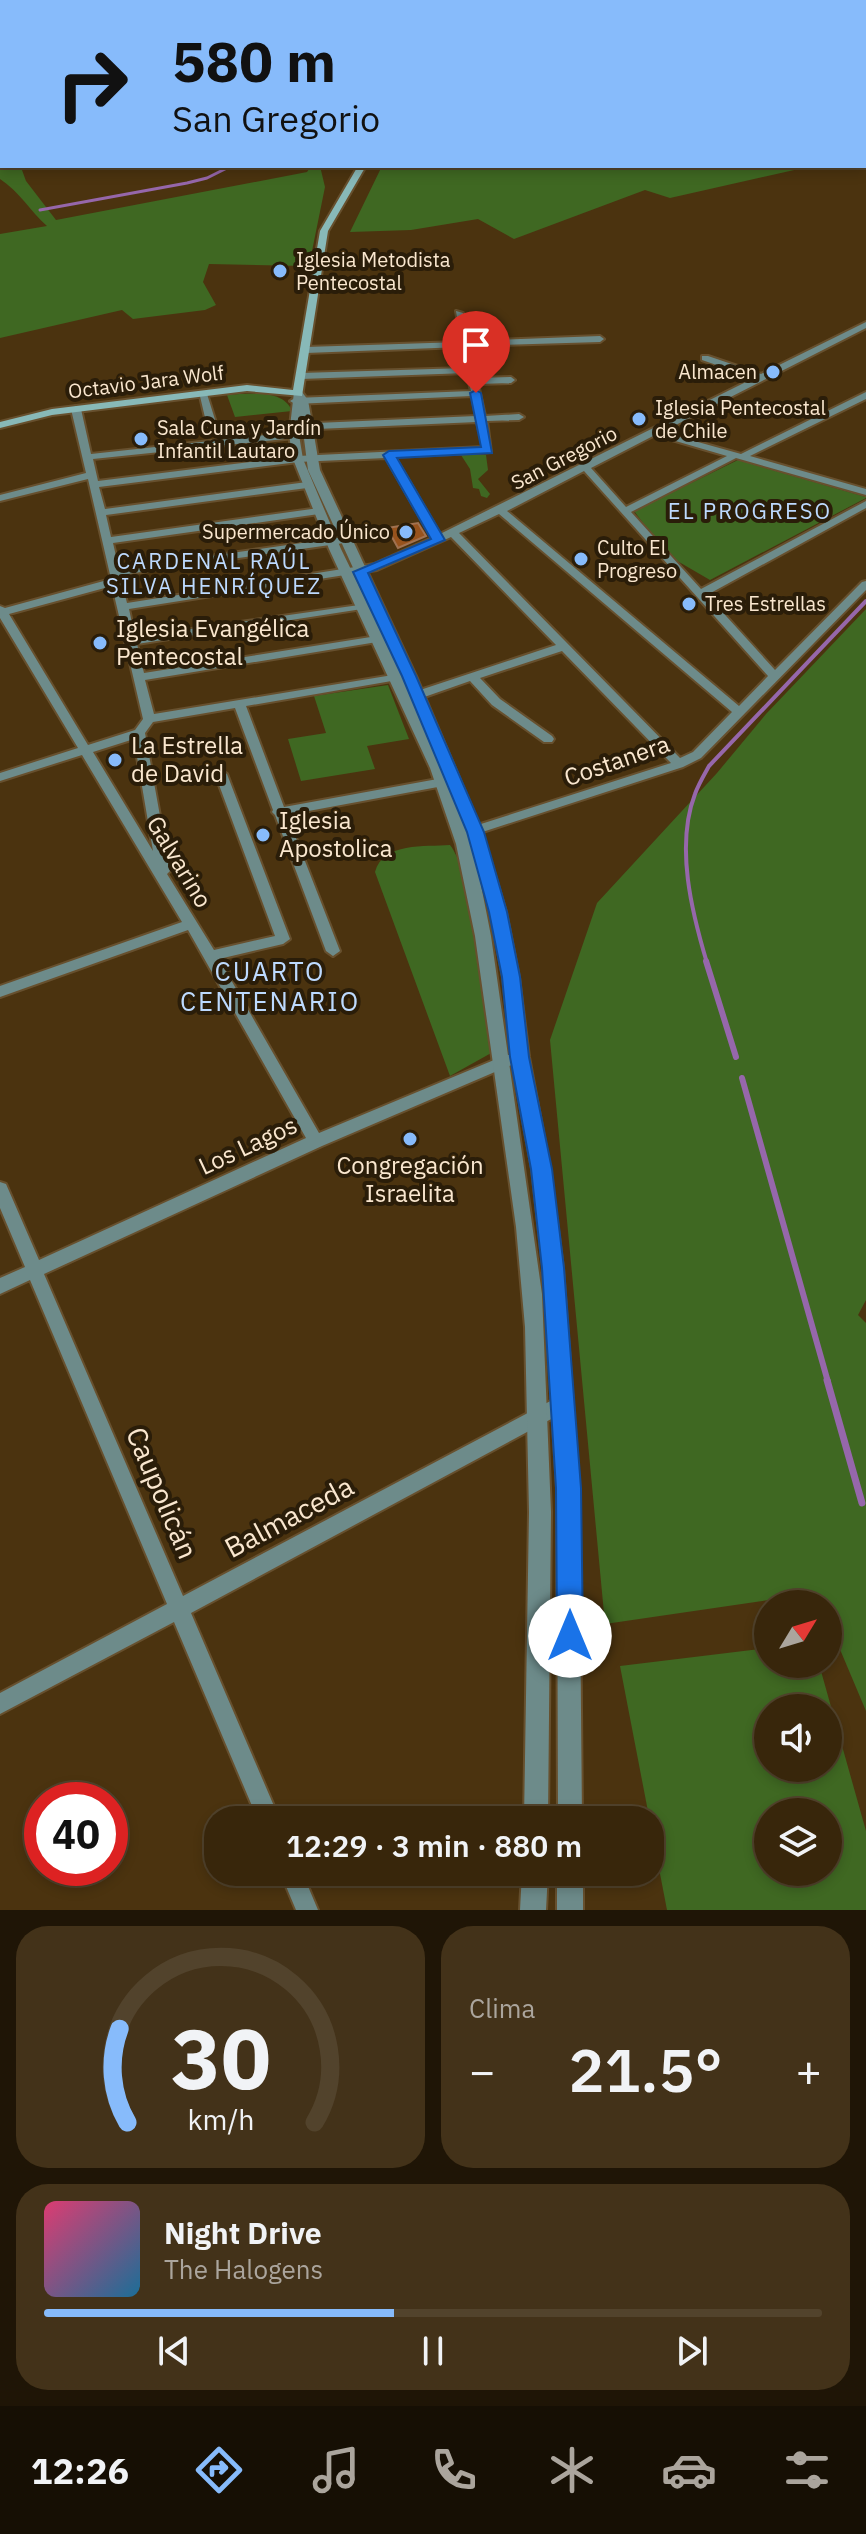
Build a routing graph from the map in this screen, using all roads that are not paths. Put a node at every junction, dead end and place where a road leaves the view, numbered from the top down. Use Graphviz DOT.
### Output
graph roads {
  1 [pos="361,168"];
  2 [pos="459,313"];
  3 [pos="866,325"];
  4 [pos="600,339"];
  5 [pos="465,344"];
  6 [pos="306,350"];
  7 [pos="705,358"];
  8 [pos="471,370"];
  9 [pos="763,378"];
  10 [pos="511,380"];
  11 [pos="473,381"];
  12 [pos="247,388"];
  13 [pos="299,393"];
  14 [pos="476,393"];
  15 [pos="202,394"];
  16 [pos="866,395"];
  17 [pos="855,400"];
  18 [pos="866,407"];
  19 [pos="76,409"];
  20 [pos="519,417"];
  21 [pos="481,419"];
  22 [pos="0,425"];
  23 [pos="212,426"];
  24 [pos="299,429"];
  25 [pos="653,432"];
  26 [pos="389,455"];
  27 [pos="739,456"];
  28 [pos="86,457"];
  29 [pos="304,459"];
  30 [pos="585,467"];
  31 [pos="92,480"];
  32 [pos="307,485"];
  33 [pos="866,492"];
  34 [pos="0,498"];
  35 [pos="866,504"];
  36 [pos="500,510"];
  37 [pos="319,511"];
  38 [pos="626,511"];
  39 [pos="100,513"];
  40 [pos="453,533"];
  41 [pos="438,540"];
  42 [pos="107,541"];
  43 [pos="339,541"];
  44 [pos="354,573"];
  45 [pos="116,577"];
  46 [pos="866,584"];
  47 [pos="701,594"];
  48 [pos="362,606"];
  49 [pos="123,607"];
  50 [pos="1,612"];
  51 [pos="377,639"];
  52 [pos="132,641"];
  53 [pos="564,646"];
  54 [pos="773,675"];
  55 [pos="402,676"];
  56 [pos="471,676"];
  57 [pos="140,677"];
  58 [pos="411,697"];
  59 [pos="239,704"];
  60 [pos="738,711"];
  61 [pos="149,719"];
  62 [pos="139,733"];
  63 [pos="548,739"];
  64 [pos="85,750"];
  65 [pos="679,764"];
  66 [pos="221,774"];
  67 [pos="0,777"];
  68 [pos="448,781"];
  69 [pos="278,812"];
  70 [pos="467,833"];
  71 [pos="164,879"];
  72 [pos="191,924"];
  73 [pos="333,951"];
  74 [pos="210,956"];
  75 [pos="0,992"];
  76 [pos="520,1057"];
  77 [pos="500,1061"];
  78 [pos="316,1141"];
  79 [pos="0,1189"];
  80 [pos="34,1271"];
  81 [pos="0,1286"];
  82 [pos="562,1404"];
  83 [pos="538,1415"];
  84 [pos="570,1574"];
  85 [pos="539,1576"];
  86 [pos="179,1608"];
  87 [pos="0,1704"];
  88 [pos="263,1806"];
  89 [pos="536,1806"];
  90 [pos="570,1806"];
  91 [pos="297,1886"];
  92 [pos="534,1886"];
  93 [pos="570,1886"];
  94 [pos="307,1910"];
  95 [pos="533,1910"];
  96 [pos="570,1910"];
  1 -- 6 [label="main road"];
  2 -- 5 [label="street"];
  3 -- 9 [label="street, San Gregorio"];
  4 -- 5 [label="street"];
  5 -- 6 [label="street"];
  5 -- 8 [label="street"];
  6 -- 13 [label="main road"];
  7 -- 9 [label="street"];
  8 -- 11 [label="street"];
  8 -- 13 [label="street"];
  9 -- 25 [label="street, San Gregorio"];
  10 -- 11 [label="street"];
  11 -- 14 [label="street"];
  12 -- 13 [label="main road, Octavio Jara Wolf"];
  12 -- 13 [label="main road"];
  12 -- 15 [label="main road, Octavio Jara Wolf"];
  13 -- 14 [label="street"];
  13 -- 24 [label="street"];
  14 -- 21 [label="street"];
  15 -- 19 [label="main road, Octavio Jara Wolf"];
  15 -- 23 [label="street"];
  16 -- 17 [label="street"];
  17 -- 18 [label="street"];
  17 -- 27 [label="street"];
  19 -- 22 [label="main road, Octavio Jara Wolf"];
  19 -- 28 [label="street"];
  20 -- 21 [label="street"];
  21 -- 24 [label="street"];
  21 -- 26 [label="street"];
  24 -- 28 [label="street"];
  24 -- 29 [label="street"];
  25 -- 27 [label="street"];
  25 -- 30 [label="street, San Gregorio"];
  26 -- 29 [label="street"];
  26 -- 41 [label="street"];
  27 -- 33 [label="street"];
  27 -- 38 [label="street"];
  28 -- 31 [label="street"];
  29 -- 31 [label="street"];
  29 -- 32 [label="street"];
  29 -- 43 [label="street"];
  30 -- 36 [label="street, San Gregorio"];
  30 -- 38 [label="street"];
  31 -- 34 [label="street"];
  31 -- 39 [label="street"];
  32 -- 37 [label="street"];
  32 -- 39 [label="street"];
  35 -- 47 [label="street"];
  36 -- 40 [label="street, San Gregorio"];
  36 -- 60 [label="street"];
  37 -- 42 [label="street"];
  37 -- 43 [label="street"];
  38 -- 47 [label="street"];
  39 -- 42 [label="street"];
  40 -- 41 [label="street, San Gregorio"];
  40 -- 53 [label="street"];
  41 -- 44 [label="street, San Gregorio"];
  42 -- 45 [label="street"];
  43 -- 44 [label="street"];
  43 -- 45 [label="street"];
  44 -- 48 [label="street"];
  44 -- 49 [label="street, San Gregorio"];
  44 -- 55 [label="street"];
  45 -- 49 [label="street"];
  45 -- 50 [label="street"];
  46 -- 54 [label="street, Costanera"];
  47 -- 54 [label="street"];
  48 -- 51 [label="street"];
  48 -- 52 [label="street"];
  49 -- 52 [label="street"];
  50 -- 64 [label="street, Galvarino"];
  51 -- 55 [label="street"];
  51 -- 57 [label="street"];
  52 -- 57 [label="street"];
  53 -- 56 [label="street"];
  53 -- 65 [label="street"];
  54 -- 60 [label="street, Costanera"];
  55 -- 58 [label="street"];
  55 -- 59 [label="street"];
  56 -- 58 [label="street"];
  56 -- 63 [label="street"];
  57 -- 61 [label="street"];
  58 -- 68 [label="street"];
  59 -- 61 [label="street"];
  59 -- 69 [label="street"];
  60 -- 65 [label="street, Costanera"];
  61 -- 62 [label="street"];
  62 -- 64 [label="street"];
  62 -- 71 [label="street"];
  64 -- 67 [label="street"];
  64 -- 71 [label="street, Galvarino"];
  65 -- 70 [label="street, Costanera"];
  66 -- 74 [label="street"];
  68 -- 69 [label="street"];
  68 -- 70 [label="street"];
  69 -- 73 [label="street"];
  70 -- 76 [label="street"];
  70 -- 77 [label="street"];
  71 -- 72 [label="street, Galvarino"];
  72 -- 74 [label="street, Galvarino"];
  72 -- 75 [label="street"];
  74 -- 78 [label="street, Galvarino"];
  76 -- 77 [label="street, Los Lagos"];
  76 -- 82 [label="street"];
  77 -- 78 [label="street, Los Lagos"];
  77 -- 83 [label="street"];
  78 -- 80 [label="street, Los Lagos"];
  79 -- 80 [label="street, Caupolicán"];
  80 -- 81 [label="street, Los Lagos"];
  80 -- 86 [label="street, Caupolicán"];
  82 -- 83 [label="street, Balmaceda"];
  82 -- 84 [label="street"];
  83 -- 85 [label="street"];
  83 -- 86 [label="street, Balmaceda"];
  84 -- 85 [label="street"];
  84 -- 90 [label="street"];
  85 -- 89 [label="street"];
  86 -- 87 [label="street, Balmaceda"];
  86 -- 88 [label="street, Caupolicán"];
  91 -- 94 [label="street"];
  92 -- 95 [label="street"];
  93 -- 96 [label="street"];
}
